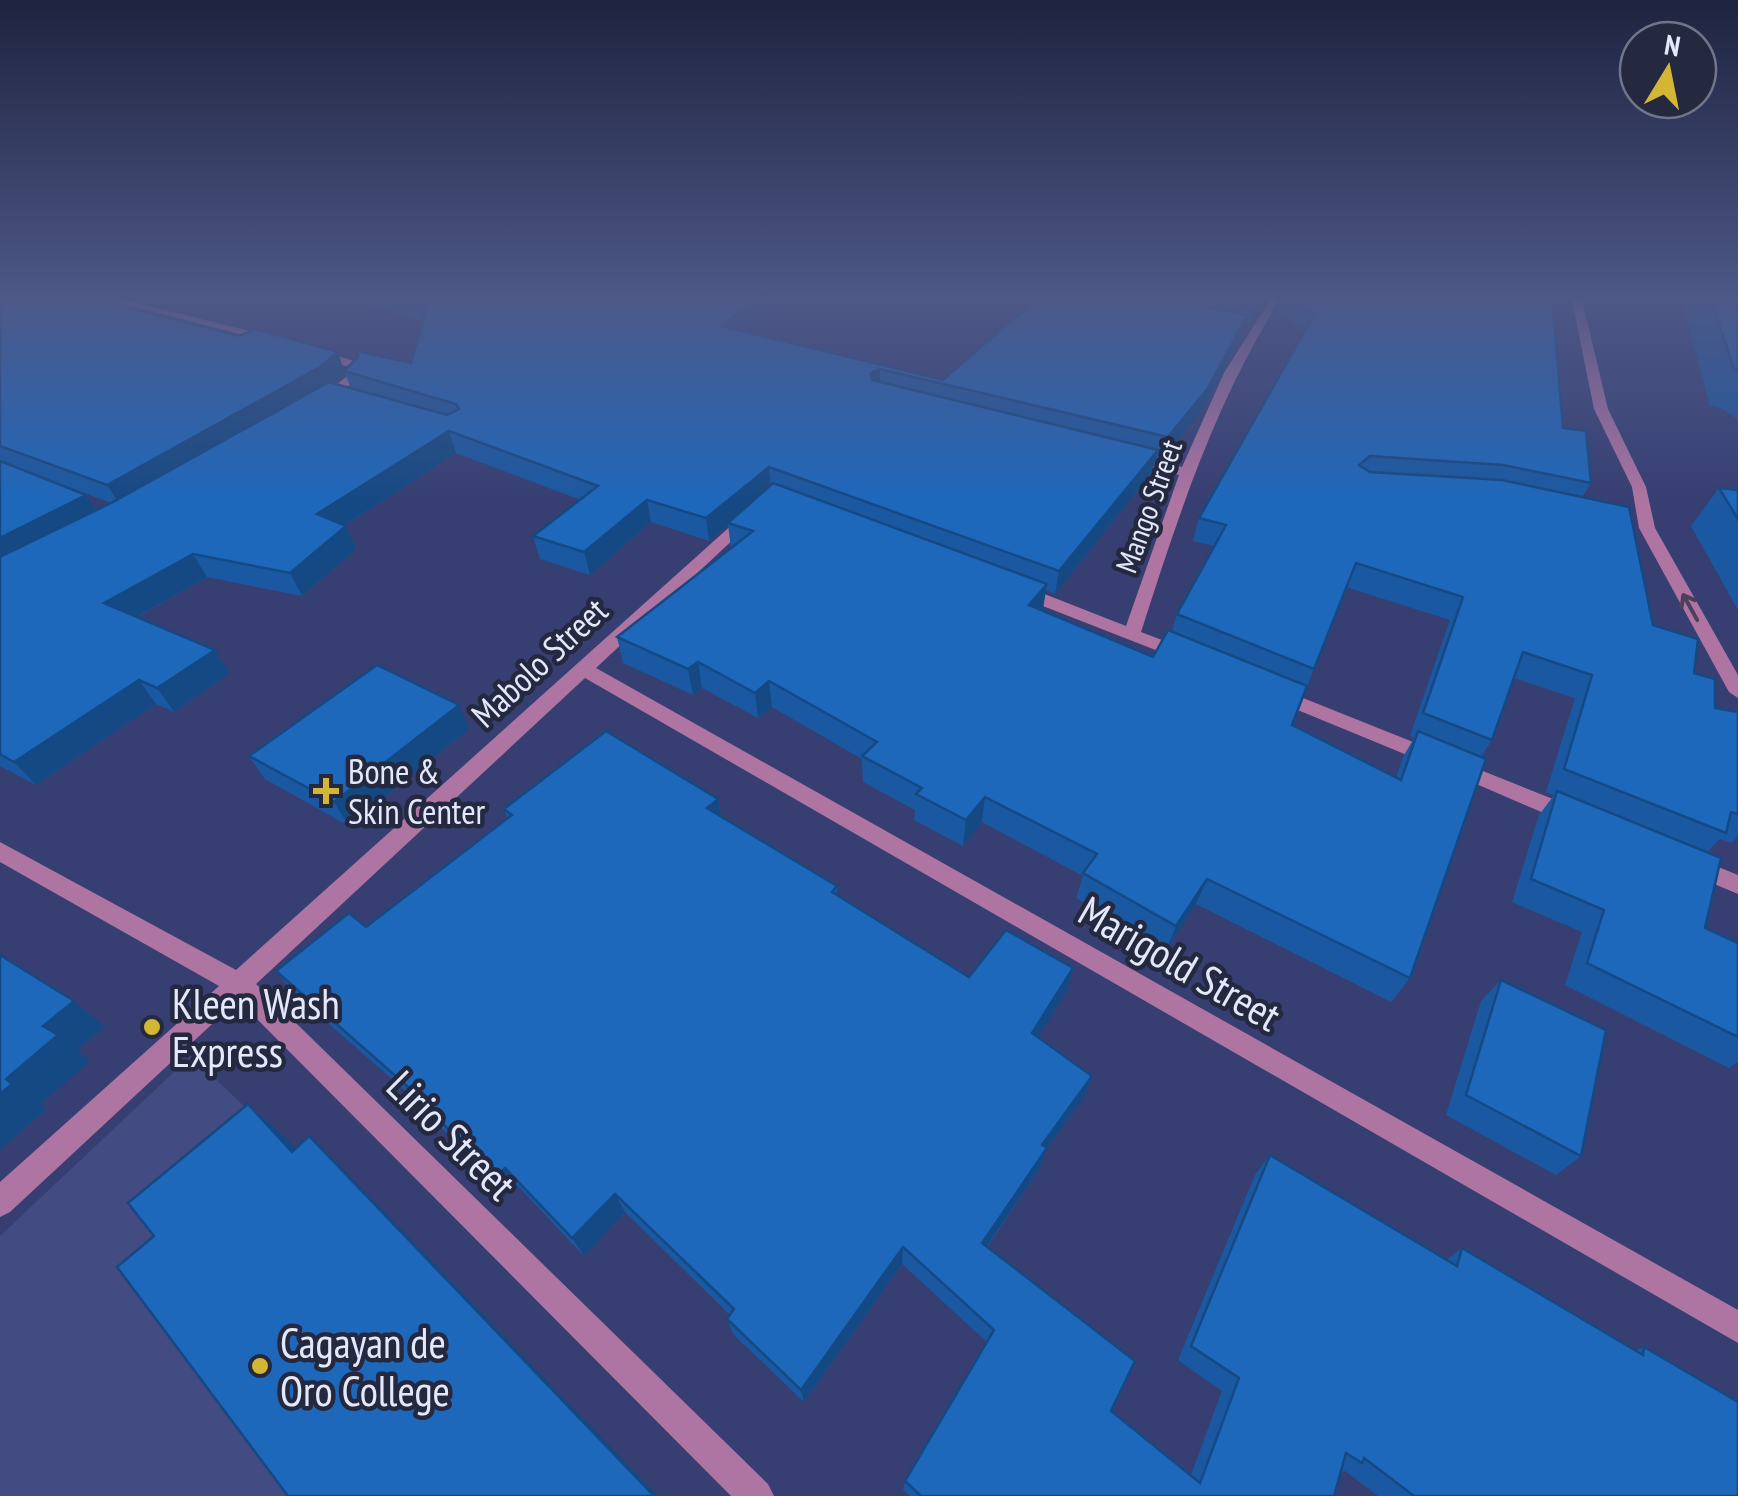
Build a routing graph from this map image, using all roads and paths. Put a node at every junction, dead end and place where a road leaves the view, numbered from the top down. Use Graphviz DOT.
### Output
graph roads {
  1 [pos="352,365"];
  2 [pos="1236,365"];
  3 [pos="1591,365"];
  4 [pos="336,394"];
  5 [pos="353,400"];
  6 [pos="303,413"];
  7 [pos="1109,454"];
  8 [pos="1186,472"];
  9 [pos="772,497"];
  10 [pos="1627,524"];
  11 [pos="1647,528"];
  12 [pos="1006,585"];
  13 [pos="1132,633"];
  14 [pos="1206,663"];
  15 [pos="583,669"];
  16 [pos="1260,686"];
  17 [pos="1738,692"];
  18 [pos="1591,824"];
  19 [pos="0,851"];
  20 [pos="1683,862"];
  21 [pos="1738,885"];
  22 [pos="240,985"];
  23 [pos="0,1202"];
  24 [pos="1738,1327"];
  25 [pos="756,1496"];
  1 -- 4 [label="street"];
  2 -- 8 [label="street, Mango Street"];
  3 -- 11 [label="street"];
  4 -- 5 [label="street"];
  4 -- 6 [label="street"];
  7 -- 8 [label="street"];
  8 -- 13 [label="street, Mango Street"];
  9 -- 15 [label="street, Mabolo Street"];
  10 -- 11 [label="street"];
  17 -- 11 [label="street, one-way"];
  12 -- 13 [label="street"];
  13 -- 14 [label="street"];
  15 -- 22 [label="street, Mabolo Street"];
  15 -- 24 [label="street, Marigold Street"];
  16 -- 18 [label="street"];
  19 -- 22 [label="street, Lirio Street"];
  20 -- 21 [label="street"];
  22 -- 23 [label="street, Mabolo Street"];
  22 -- 25 [label="street, Lirio Street"];
}
